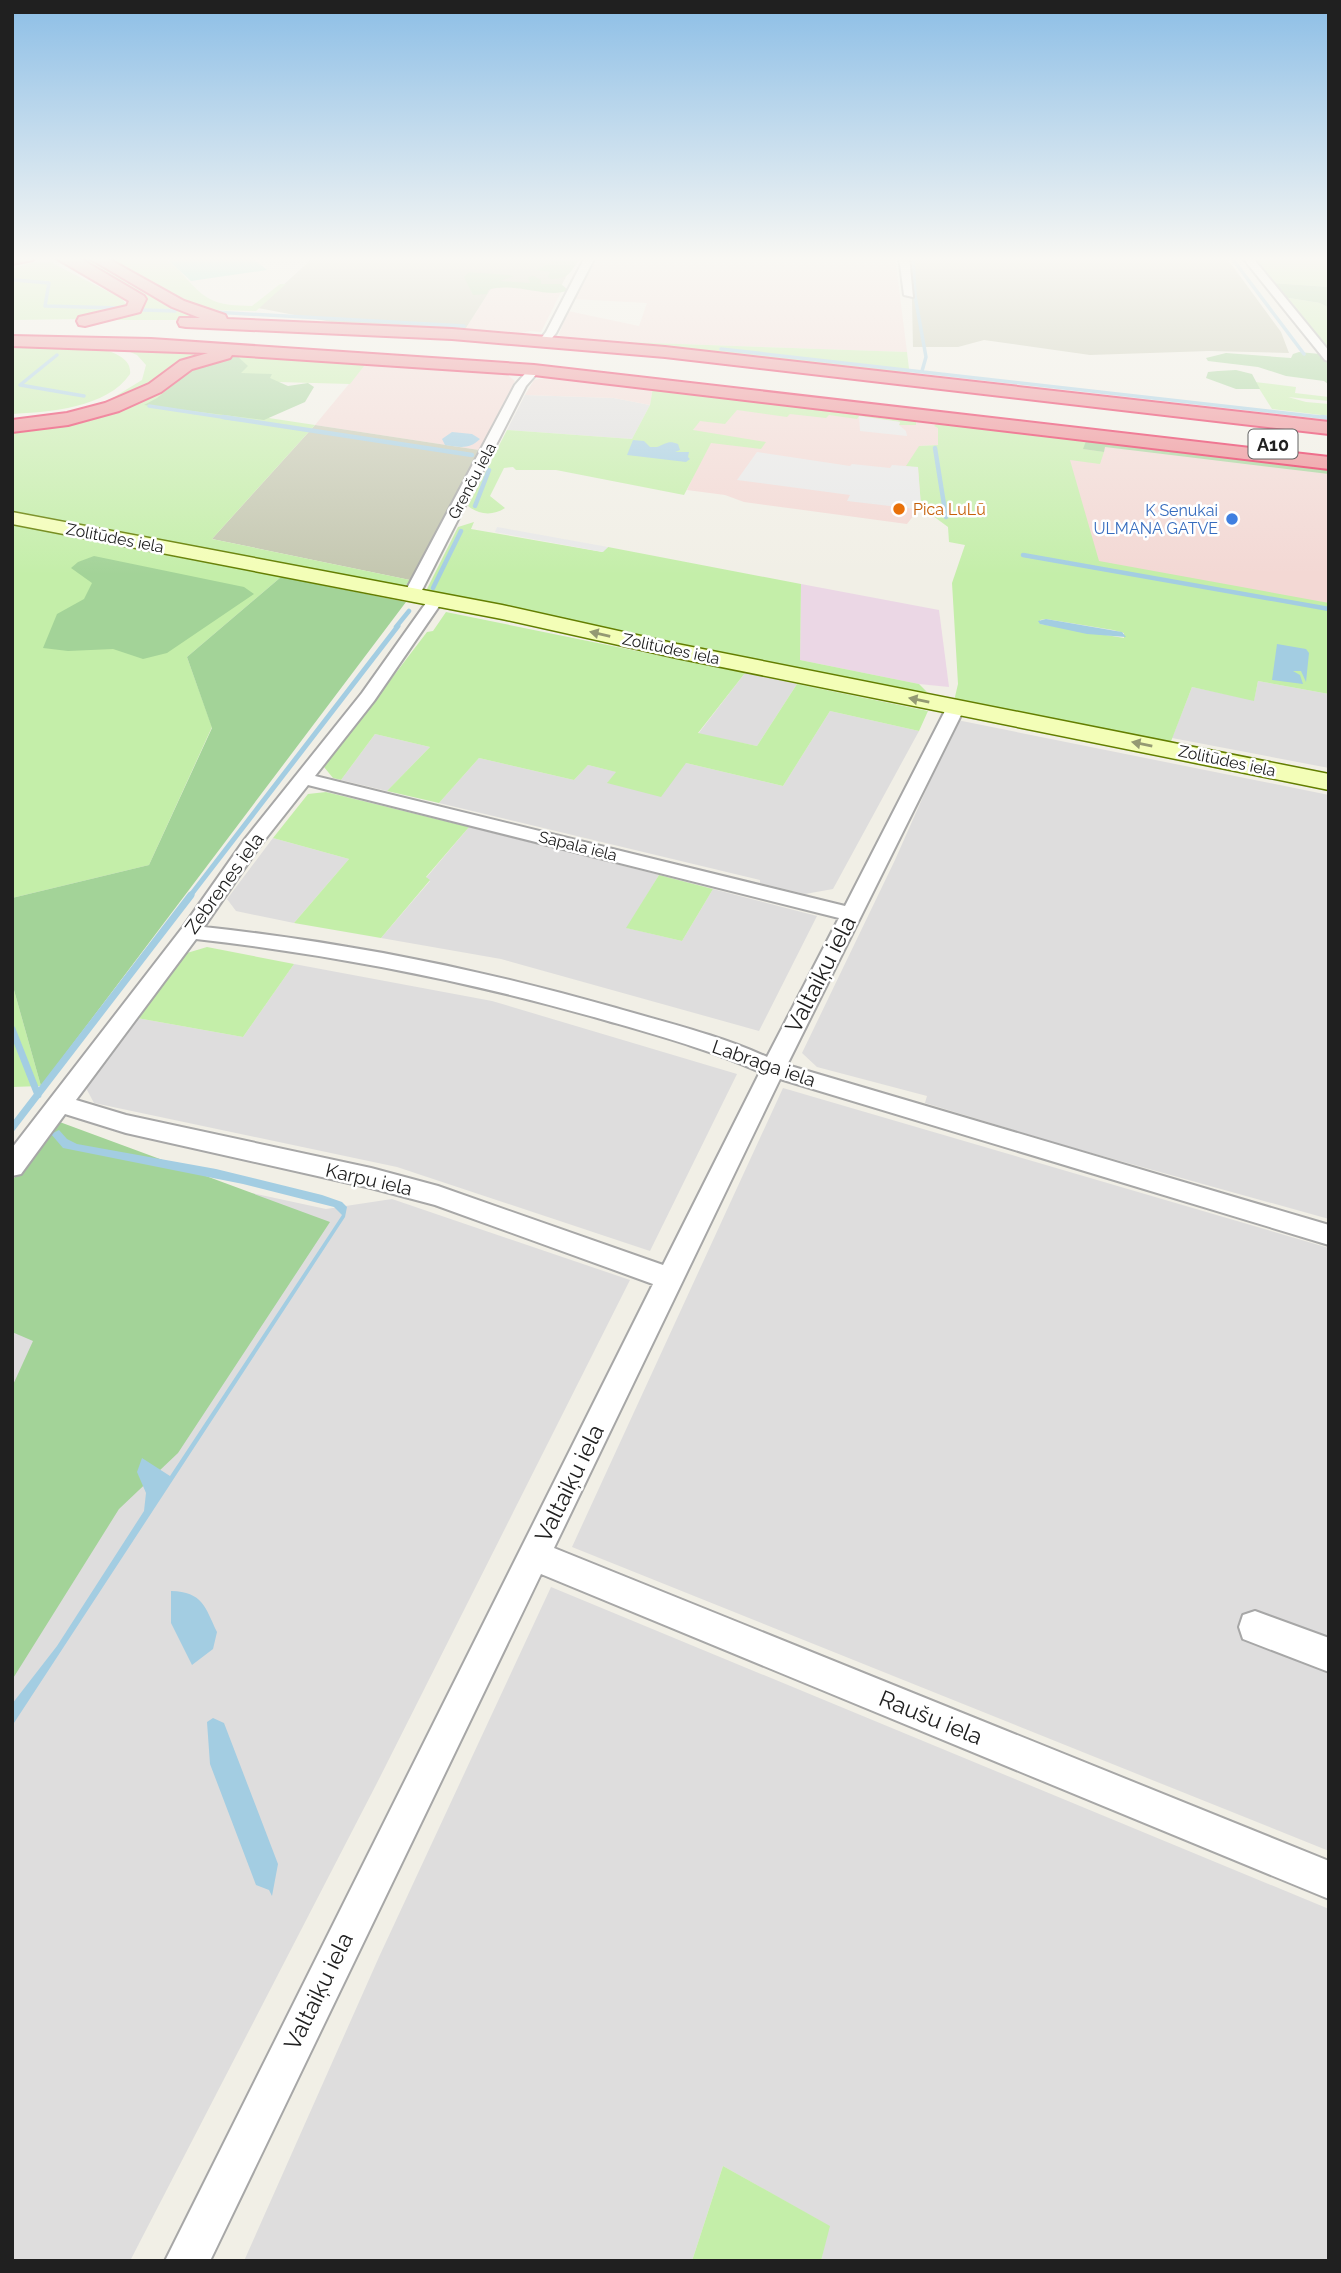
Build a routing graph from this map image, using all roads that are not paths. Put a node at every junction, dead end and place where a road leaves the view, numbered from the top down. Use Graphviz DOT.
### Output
graph roads {
  1 [pos="133,363"];
  2 [pos="192,363"];
  3 [pos="438,363"];
  4 [pos="571,363"];
  5 [pos="660,363"];
  6 [pos="724,363"];
  7 [pos="757,363"];
  8 [pos="534,370"];
  9 [pos="865,385"];
  10 [pos="779,386"];
  11 [pos="12,418"];
  12 [pos="12,426"];
  13 [pos="1329,428"];
  14 [pos="1217,438"];
  15 [pos="1329,439"];
  16 [pos="1329,451"];
  17 [pos="1329,463"];
  18 [pos="12,518"];
  19 [pos="412,594"];
  20 [pos="436,599"];
  21 [pos="956,707"];
  22 [pos="306,779"];
  23 [pos="1329,782"];
  24 [pos="850,914"];
  25 [pos="190,932"];
  26 [pos="773,1069"];
  27 [pos="60,1104"];
  28 [pos="12,1167"];
  29 [pos="1329,1235"];
  30 [pos="669,1279"];
  31 [pos="533,1555"];
  32 [pos="1255,1628"];
  33 [pos="1329,1655"];
  34 [pos="1329,1880"];
  35 [pos="187,2261"];
  1 -- 11 [label="highway"];
  2 -- 12 [label="highway"];
  3 -- 8 [label="highway"];
  4 -- 10 [label="highway, A10"];
  5 -- 9 [label="highway, A10"];
  6 -- 9 [label="highway"];
  7 -- 13 [label="highway"];
  8 -- 10 [label="highway"];
  8 -- 17 [label="highway"];
  8 -- 19 [label="street, Grenču iela"];
  9 -- 15 [label="highway, A10"];
  10 -- 14 [label="highway, A10"];
  14 -- 16 [label="highway, A10"];
  14 -- 17 [label="highway"];
  18 -- 19 [label="street, Zolitūdes iela"];
  19 -- 20 [label="street, Zolitūdes iela"];
  21 -- 20 [label="street, Zolitūdes iela, one-way"];
  20 -- 22 [label="street, Zebrenes iela"];
  23 -- 21 [label="street, Zolitūdes iela, one-way"];
  21 -- 24 [label="street, Valtaiķu iela"];
  22 -- 24 [label="street, Sapala iela"];
  22 -- 25 [label="street, Zebrenes iela"];
  24 -- 26 [label="street, Valtaiķu iela"];
  25 -- 26 [label="street, Labraga iela"];
  25 -- 27 [label="street, Zebrenes iela"];
  26 -- 29 [label="street, Labraga iela"];
  26 -- 30 [label="street, Valtaiķu iela"];
  27 -- 28 [label="street, Zebrenes iela"];
  27 -- 30 [label="street, Karpu iela"];
  30 -- 31 [label="street, Valtaiķu iela"];
  31 -- 34 [label="street, Raušu iela"];
  31 -- 35 [label="street, Valtaiķu iela"];
  32 -- 33 [label="street"];
}
